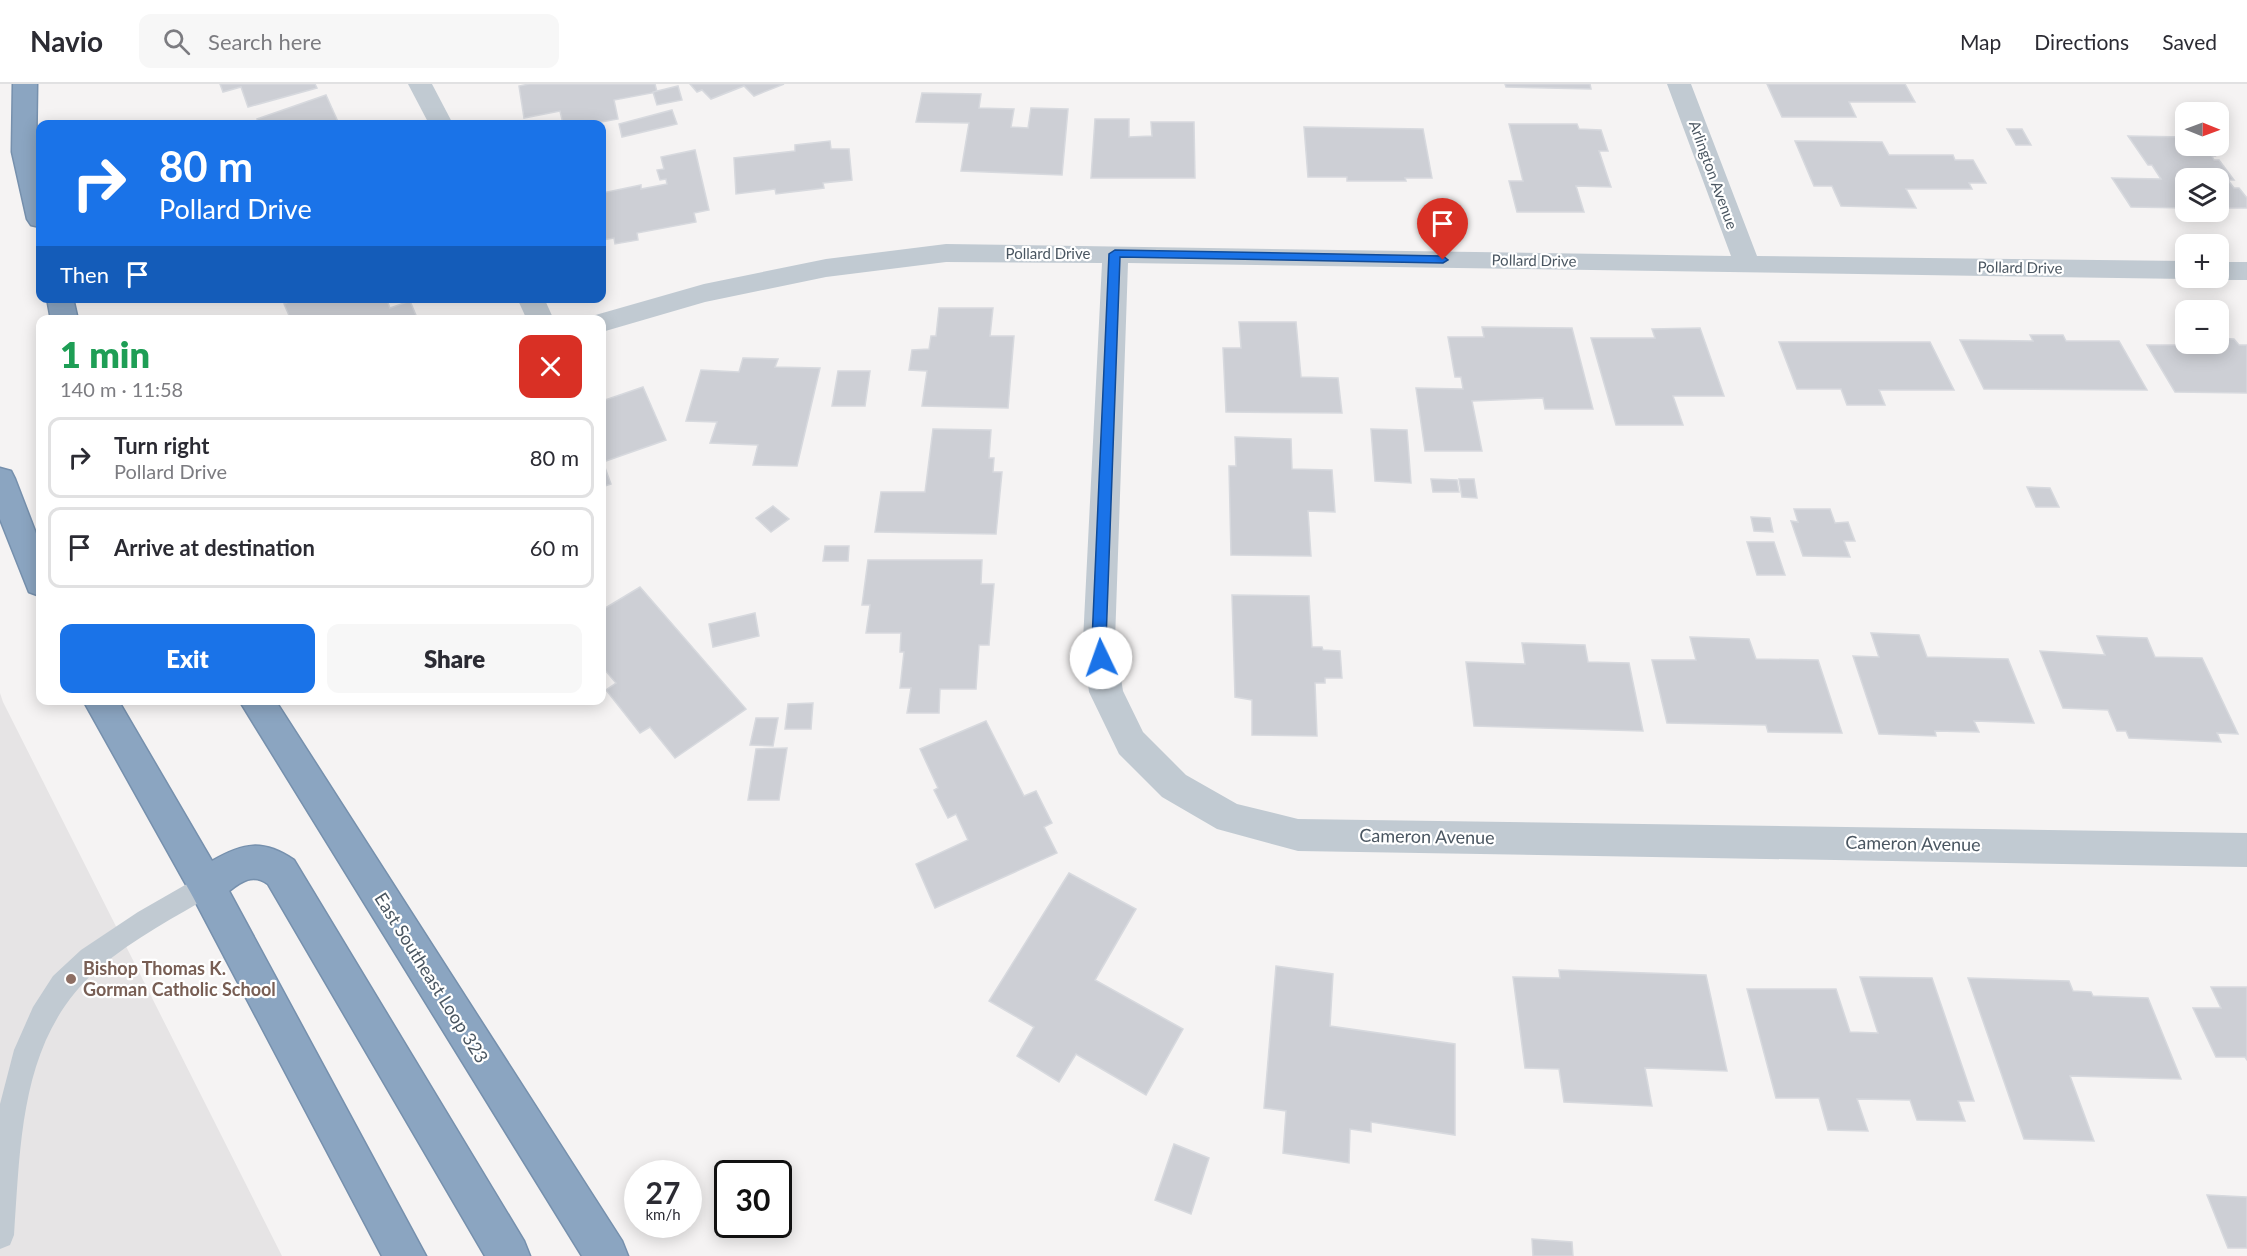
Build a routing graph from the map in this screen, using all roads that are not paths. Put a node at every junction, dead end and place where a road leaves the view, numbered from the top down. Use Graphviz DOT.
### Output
graph roads {
  1 [pos="25,84"];
  2 [pos="420,84"];
  3 [pos="1679,84"];
  4 [pos="439,120"];
  5 [pos="36,202"];
  6 [pos="1115,254"];
  7 [pos="1747,266"];
  8 [pos="2175,270"];
  9 [pos="2229,271"];
  10 [pos="2247,271"];
  11 [pos="606,322"];
  12 [pos="0,479"];
  13 [pos="36,573"];
  14 [pos="103,705"];
  15 [pos="259,705"];
  16 [pos="2247,850"];
  17 [pos="206,885"];
  18 [pos="0,1235"];
  19 [pos="405,1256"];
  20 [pos="509,1256"];
  21 [pos="607,1256"];
  1 -- 5 [label="highway"];
  2 -- 4 [label="street"];
  3 -- 7 [label="street, Arlington Avenue"];
  6 -- 7 [label="street, Pollard Drive"];
  6 -- 11 [label="street, Pollard Drive"];
  6 -- 16 [label="street, Cameron Avenue"];
  7 -- 8 [label="street, Pollard Drive"];
  9 -- 10 [label="street"];
  12 -- 13 [label="highway"];
  14 -- 17 [label="highway"];
  15 -- 21 [label="highway, East Southeast Loop 323"];
  17 -- 18 [label="lane"];
  17 -- 19 [label="highway"];
  17 -- 20 [label="highway"];
}
